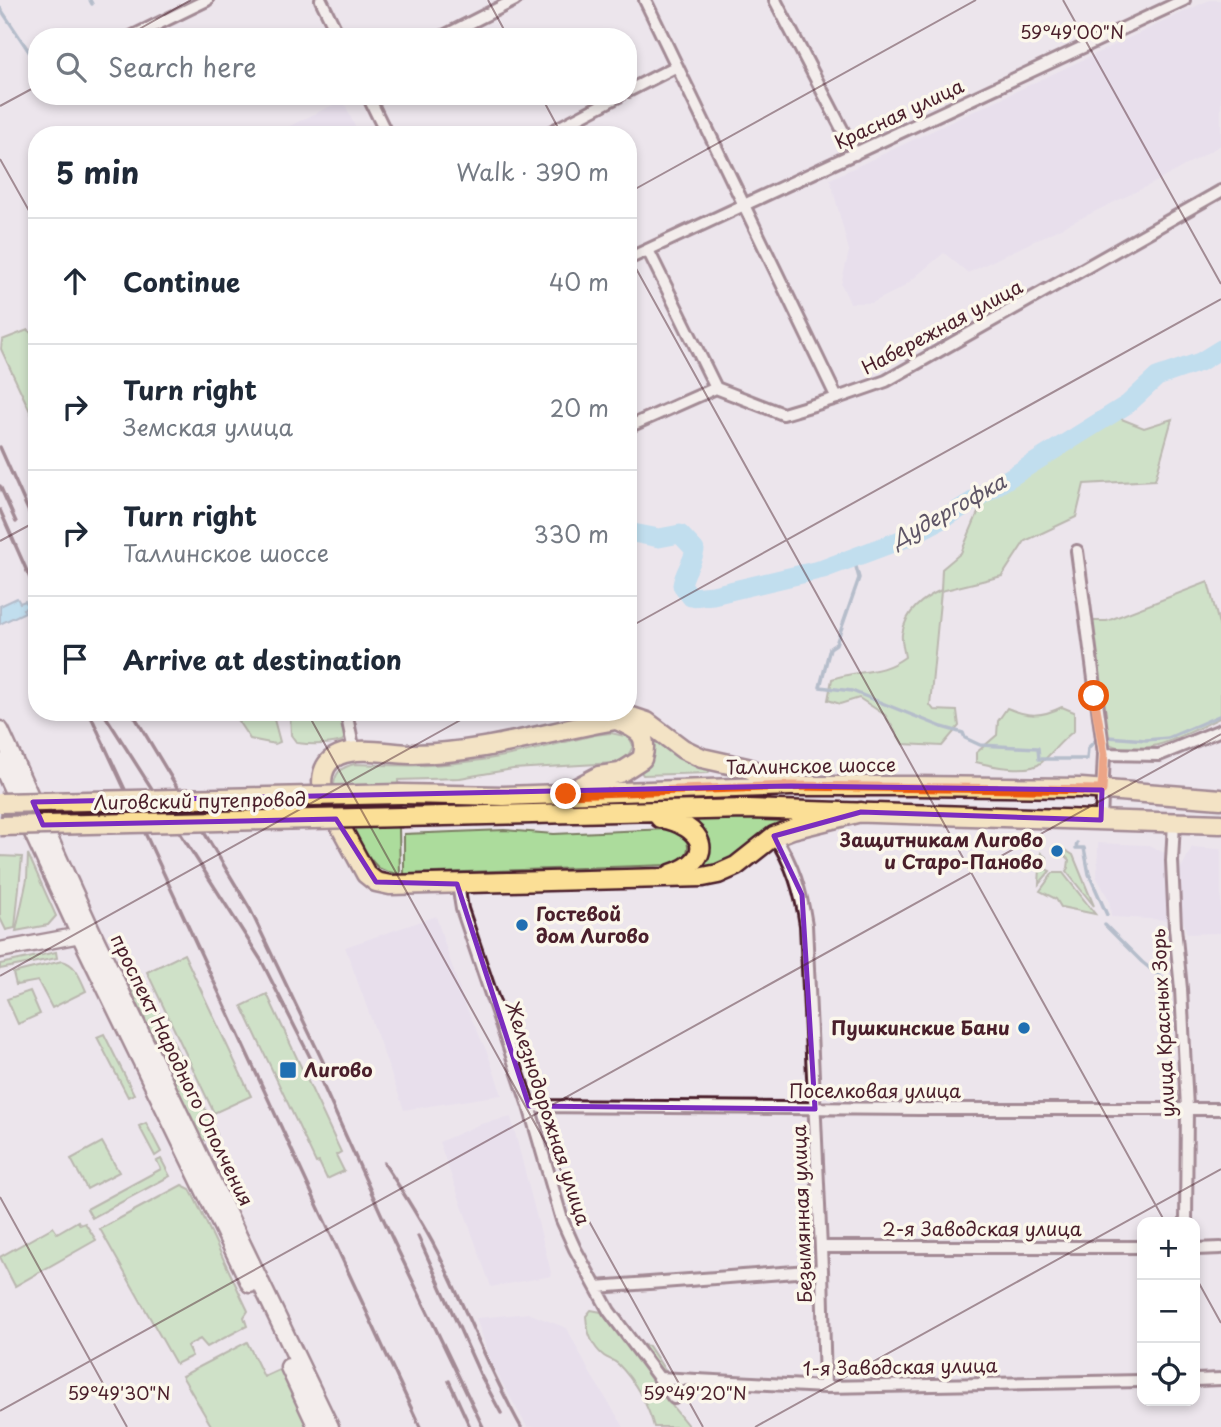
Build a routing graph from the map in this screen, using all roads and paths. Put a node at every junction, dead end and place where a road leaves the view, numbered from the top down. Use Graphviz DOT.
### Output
graph roads {
  1 [pos="207,0"];
  2 [pos="321,0"];
  3 [pos="515,0"];
  4 [pos="645,0"];
  5 [pos="775,0"];
  6 [pos="1184,0"];
  7 [pos="149,28"];
  8 [pos="335,28"];
  9 [pos="460,28"];
  10 [pos="677,66"];
  11 [pos="637,86"];
  12 [pos="372,105"];
  13 [pos="602,105"];
  14 [pos="383,126"];
  15 [pos="562,126"];
  16 [pos="855,154"];
  17 [pos="1221,191"];
  18 [pos="744,207"];
  19 [pos="648,250"];
  20 [pos="637,255"];
  21 [pos="716,387"];
  22 [pos="837,398"];
  23 [pos="637,423"];
  24 [pos="1077,551"];
  25 [pos="637,719"];
  26 [pos="348,721"];
  27 [pos="606,721"];
  28 [pos="619,721"];
  29 [pos="0,730"];
  30 [pos="1221,730"];
  31 [pos="354,751"];
  32 [pos="1104,754"];
  33 [pos="0,762"];
  34 [pos="791,786"];
  35 [pos="1102,790"];
  36 [pos="401,794"];
  37 [pos="566,794"];
  38 [pos="1221,799"];
  39 [pos="0,803"];
  40 [pos="626,812"];
  41 [pos="860,812"];
  42 [pos="1101,820"];
  43 [pos="1174,822"];
  44 [pos="1221,824"];
  45 [pos="0,826"];
  46 [pos="774,836"];
  47 [pos="660,877"];
  48 [pos="458,891"];
  49 [pos="86,934"];
  50 [pos="0,950"];
  51 [pos="529,1106"];
  52 [pos="1187,1108"];
  53 [pos="815,1109"];
  54 [pos="1221,1109"];
  55 [pos="1186,1217"];
  56 [pos="821,1247"];
  57 [pos="1137,1247"];
  58 [pos="1221,1248"];
  59 [pos="1200,1249"];
  60 [pos="822,1270"];
  61 [pos="596,1287"];
  62 [pos="659,1378"];
  63 [pos="1221,1379"];
  64 [pos="1200,1380"];
  65 [pos="1137,1381"];
  66 [pos="825,1387"];
  67 [pos="674,1398"];
  68 [pos="317,1427"];
  69 [pos="330,1427"];
  1 -- 7 [label="street"];
  2 -- 8 [label="street"];
  3 -- 9 [label="street"];
  4 -- 10 [label="street"];
  5 -- 16 [label="street"];
  6 -- 16 [label="street, Красная улица"];
  10 -- 11 [label="street"];
  10 -- 18 [label="street"];
  12 -- 14 [label="street"];
  13 -- 15 [label="street"];
  16 -- 18 [label="street, Красная улица"];
  17 -- 22 [label="street, Набережная улица"];
  18 -- 19 [label="street, Красная улица"];
  18 -- 22 [label="street"];
  19 -- 20 [label="street, Красная улица"];
  19 -- 21 [label="street"];
  21 -- 22 [label="street, Набережная улица"];
  21 -- 23 [label="street"];
  24 -- 32 [label="street"];
  25 -- 34 [label="main road"];
  26 -- 31 [label="street"];
  27 -- 31 [label="main road"];
  28 -- 37 [label="main road"];
  29 -- 49 [label="main road, проспект Народного Ополчения"];
  30 -- 32 [label="street"];
  31 -- 48 [label="main road"];
  32 -- 35 [label="street"];
  33 -- 49 [label="main road, проспект Народного Ополчения"];
  34 -- 35 [label="main road, Таллинское шоссе"];
  34 -- 37 [label="main road, Таллинское шоссе"];
  35 -- 38 [label="main road, Таллинское шоссе"];
  35 -- 42 [label="street"];
  36 -- 37 [label="main road, Таллинское шоссе"];
  36 -- 39 [label="main road, Лиговский путепровод, bridge"];
  40 -- 41 [label="main road"];
  40 -- 45 [label="main road, Лиговский путепровод, bridge"];
  40 -- 47 [label="main road"];
  41 -- 42 [label="main road"];
  41 -- 46 [label="main road"];
  42 -- 43 [label="main road"];
  43 -- 44 [label="main road"];
  43 -- 52 [label="street, улица Красных Зорь"];
  46 -- 47 [label="main road"];
  46 -- 53 [label="street, Безымянная улица"];
  47 -- 48 [label="main road"];
  48 -- 51 [label="street, Железнодорожная улица"];
  49 -- 50 [label="street"];
  49 -- 68 [label="main road, проспект Народного Ополчения"];
  49 -- 69 [label="main road, проспект Народного Ополчения"];
  51 -- 53 [label="street, Поселковая улица"];
  51 -- 61 [label="street, Железнодорожная улица"];
  52 -- 53 [label="street, Поселковая улица"];
  52 -- 54 [label="street, Поселковая улица"];
  52 -- 55 [label="street, улица Красных Зорь"];
  53 -- 56 [label="street, Безымянная улица"];
  56 -- 57 [label="street, 2-я Заводская улица"];
  56 -- 60 [label="street, Безымянная улица"];
  58 -- 59 [label="street"];
  60 -- 61 [label="street"];
  60 -- 66 [label="street, Безымянная улица"];
  61 -- 62 [label="street, Железнодорожная улица"];
  62 -- 66 [label="street, 1-я Заводская улица"];
  62 -- 67 [label="street, Железнодорожная улица"];
  63 -- 64 [label="street"];
  65 -- 66 [label="street, 1-я Заводская улица"];
}
